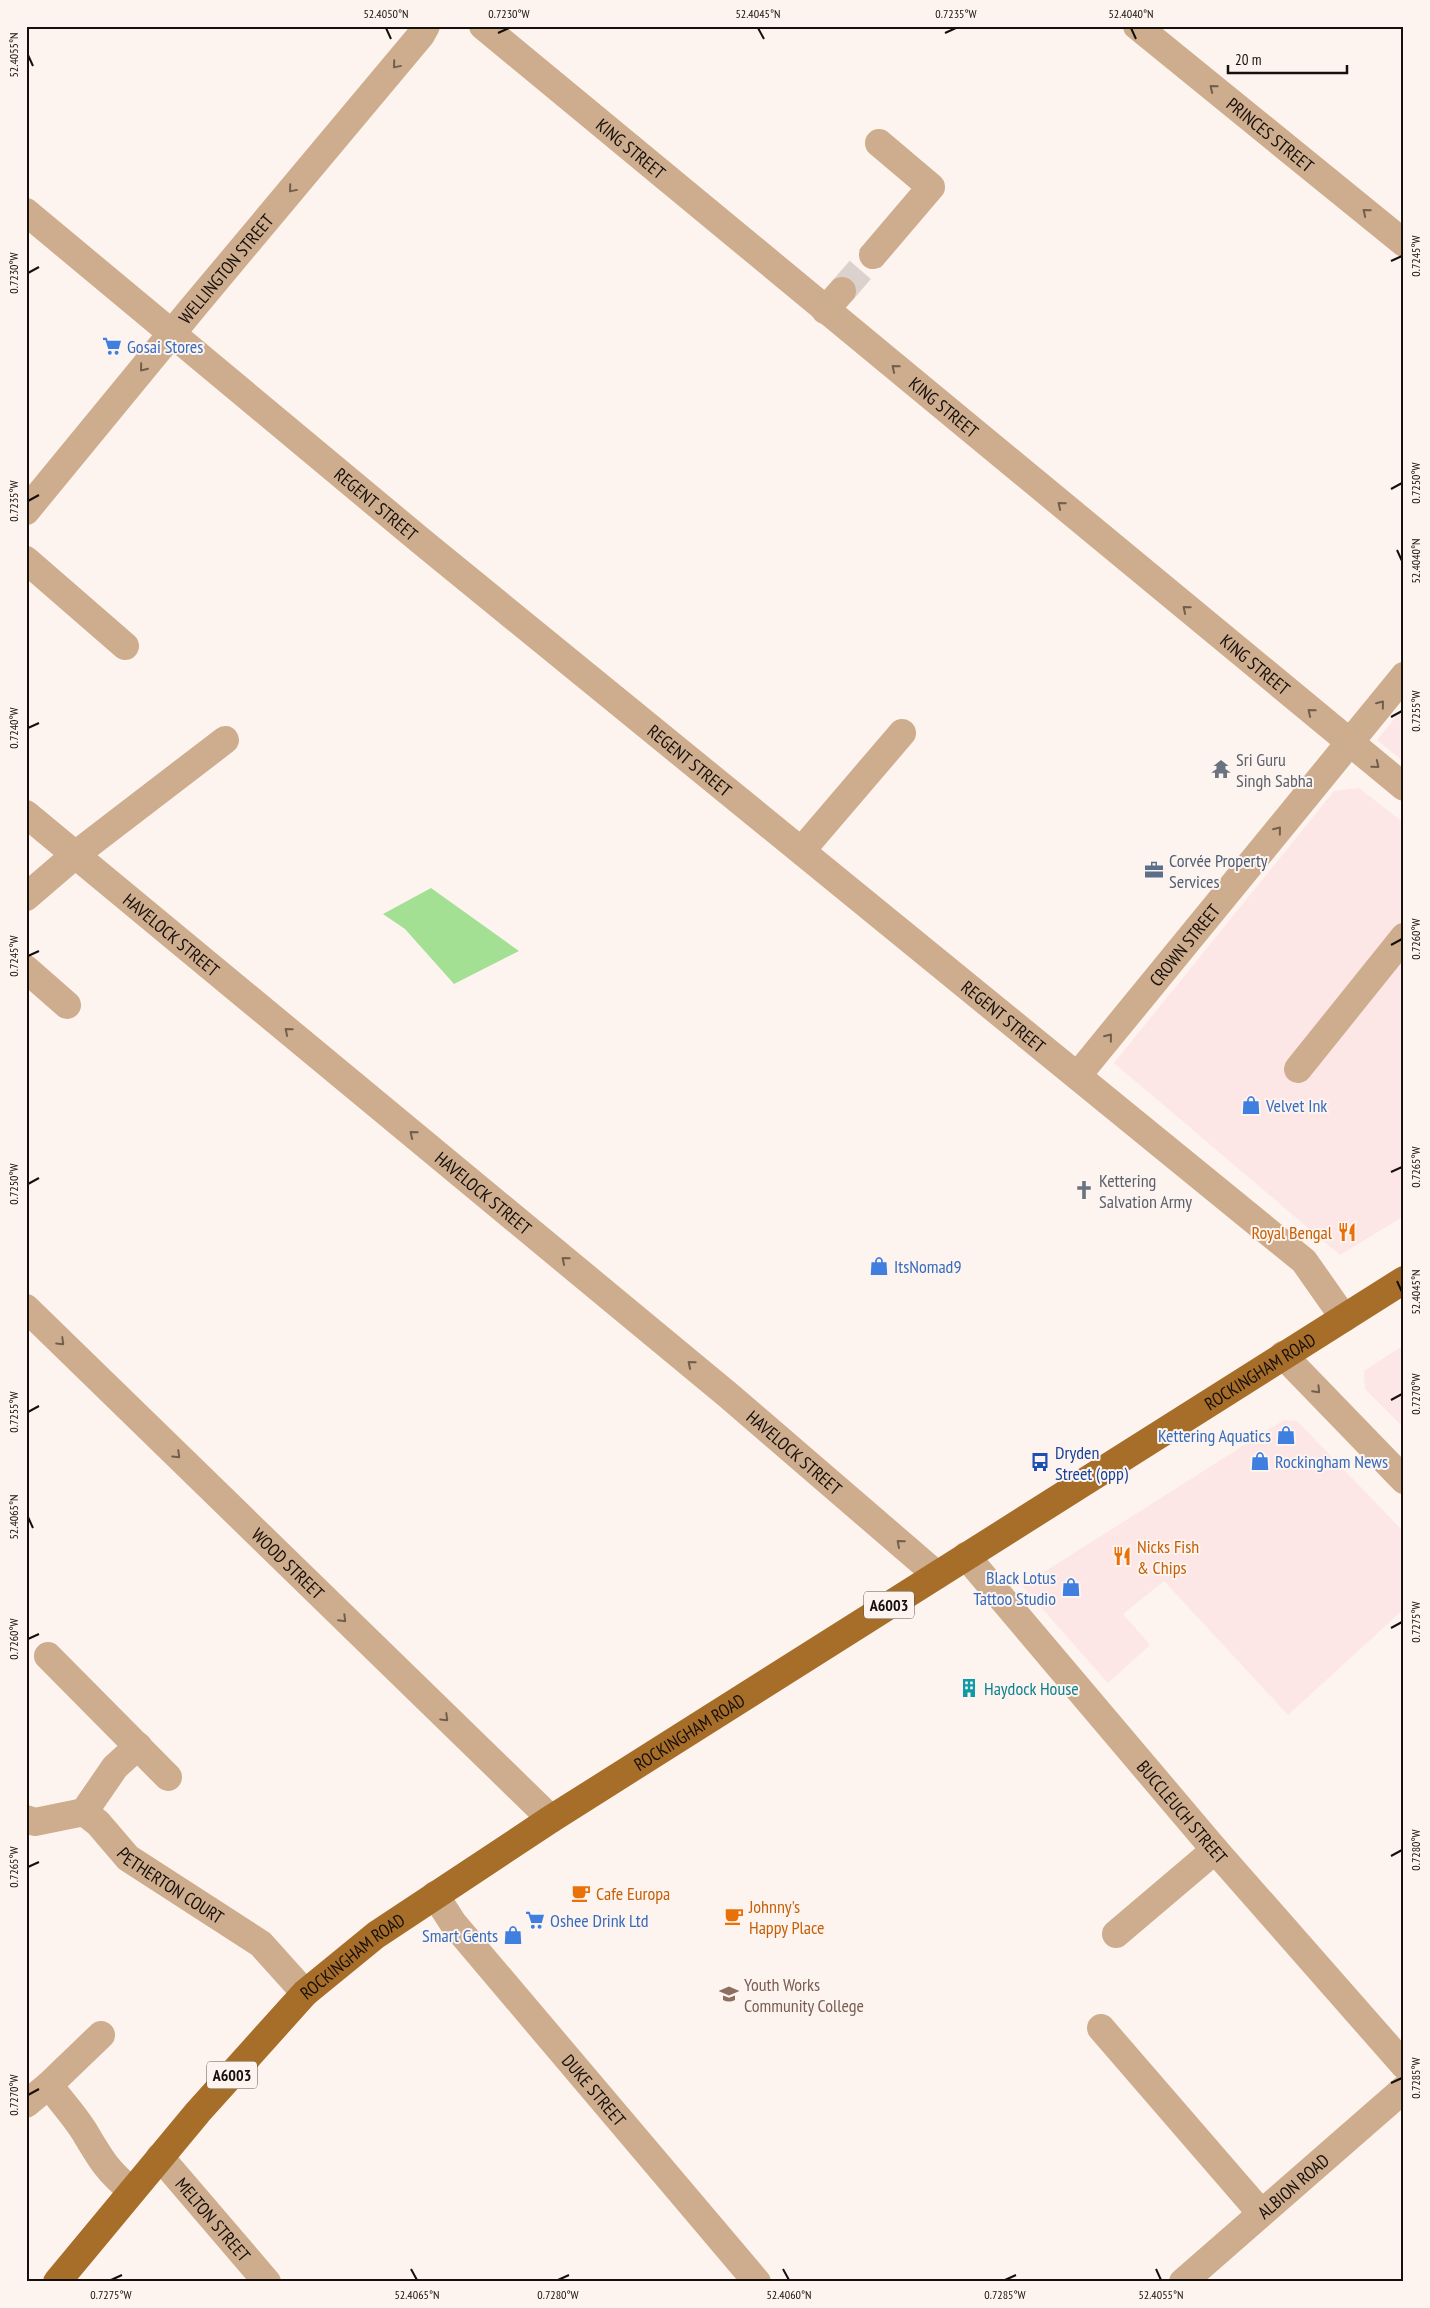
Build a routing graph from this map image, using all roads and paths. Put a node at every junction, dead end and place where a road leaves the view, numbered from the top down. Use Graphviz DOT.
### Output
graph roads {
  1 [pos="426,26"];
  2 [pos="483,26"];
  3 [pos="1137,26"];
  4 [pos="879,143"];
  5 [pos="26,212"];
  6 [pos="1404,243"];
  7 [pos="873,255"];
  8 [pos="172,332"];
  9 [pos="26,511"];
  10 [pos="26,560"];
  11 [pos="125,646"];
  12 [pos="1404,676"];
  13 [pos="902,733"];
  14 [pos="225,740"];
  15 [pos="1349,744"];
  16 [pos="1404,787"];
  17 [pos="26,814"];
  18 [pos="802,850"];
  19 [pos="75,855"];
  20 [pos="26,896"];
  21 [pos="1404,937"];
  22 [pos="26,969"];
  23 [pos="67,1005"];
  24 [pos="1298,1069"];
  25 [pos="1078,1075"];
  26 [pos="1404,1280"];
  27 [pos="26,1308"];
  28 [pos="1344,1318"];
  29 [pos="1283,1355"];
  30 [pos="1404,1480"];
  31 [pos="966,1556"];
  32 [pos="937,1575"];
  33 [pos="48,1656"];
  34 [pos="138,1746"];
  35 [pos="168,1777"];
  36 [pos="84,1812"];
  37 [pos="26,1819"];
  38 [pos="551,1819"];
  39 [pos="1215,1850"];
  40 [pos="435,1895"];
  41 [pos="1116,1934"];
  42 [pos="305,1993"];
  43 [pos="1101,2028"];
  44 [pos="101,2035"];
  45 [pos="1404,2065"];
  46 [pos="49,2085"];
  47 [pos="1404,2089"];
  48 [pos="26,2104"];
  49 [pos="160,2157"];
  50 [pos="132,2191"];
  51 [pos="1261,2213"];
  52 [pos="57,2282"];
  53 [pos="267,2282"];
  54 [pos="757,2282"];
  55 [pos="1183,2282"];
  1 -- 8 [label="street, WELLINGTON STREET, one-way"];
  15 -- 2 [label="street, KING STREET, one-way"];
  6 -- 3 [label="street, PRINCES STREET, one-way"];
  4 -- 7 [label="street"];
  5 -- 8 [label="street, REGENT STREET"];
  8 -- 9 [label="street, WELLINGTON STREET, one-way"];
  8 -- 18 [label="street, REGENT STREET"];
  10 -- 11 [label="street"];
  15 -- 12 [label="street, CROWN STREET, one-way"];
  13 -- 18 [label="street"];
  14 -- 19 [label="street"];
  15 -- 16 [label="street, KING STREET, one-way"];
  25 -- 15 [label="street, CROWN STREET, one-way"];
  17 -- 19 [label="street, HAVELOCK STREET"];
  18 -- 25 [label="street, REGENT STREET"];
  19 -- 20 [label="street"];
  32 -- 19 [label="street, HAVELOCK STREET, one-way"];
  21 -- 24 [label="street"];
  22 -- 23 [label="street"];
  25 -- 28 [label="street, REGENT STREET"];
  26 -- 28 [label="main road, ROCKINGHAM ROAD / A6003"];
  27 -- 38 [label="street, WOOD STREET, one-way"];
  28 -- 29 [label="main road, ROCKINGHAM ROAD / A6003"];
  29 -- 30 [label="street, one-way"];
  29 -- 31 [label="main road, ROCKINGHAM ROAD / A6003"];
  31 -- 32 [label="main road, ROCKINGHAM ROAD / A6003"];
  31 -- 39 [label="street, BUCCLEUCH STREET"];
  32 -- 38 [label="main road, ROCKINGHAM ROAD / A6003"];
  33 -- 34 [label="street"];
  34 -- 35 [label="street"];
  34 -- 36 [label="street"];
  36 -- 37 [label="street"];
  36 -- 42 [label="street, PETHERTON COURT"];
  38 -- 40 [label="main road, ROCKINGHAM ROAD / A6003"];
  39 -- 41 [label="street"];
  39 -- 45 [label="street, BUCCLEUCH STREET"];
  40 -- 42 [label="main road, ROCKINGHAM ROAD / A6003"];
  40 -- 54 [label="street, DUKE STREET"];
  42 -- 49 [label="main road, ROCKINGHAM ROAD / A6003"];
  43 -- 51 [label="street"];
  44 -- 46 [label="street"];
  46 -- 48 [label="street"];
  46 -- 50 [label="street"];
  47 -- 51 [label="street, ALBION ROAD"];
  49 -- 50 [label="main road, ROCKINGHAM ROAD / A6003"];
  49 -- 53 [label="street, MELTON STREET"];
  50 -- 52 [label="main road, ROCKINGHAM ROAD / A6003"];
  51 -- 55 [label="street, ALBION ROAD"];
}
